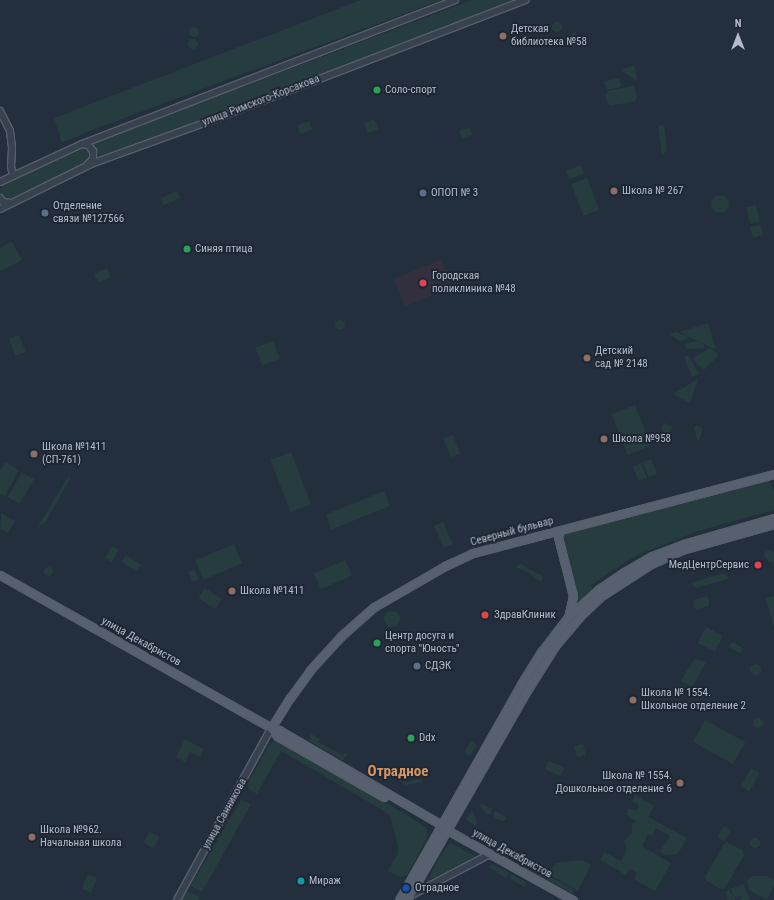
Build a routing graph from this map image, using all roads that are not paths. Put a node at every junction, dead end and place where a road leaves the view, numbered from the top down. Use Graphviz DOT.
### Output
graph roads {
  1 [pos="455,0"];
  2 [pos="526,0"];
  3 [pos="0,112"];
  4 [pos="82,144"];
  5 [pos="86,166"];
  6 [pos="13,176"];
  7 [pos="1,183"];
  8 [pos="0,198"];
  9 [pos="11,203"];
  10 [pos="0,209"];
  11 [pos="774,474"];
  12 [pos="774,518"];
  13 [pos="774,524"];
  14 [pos="559,531"];
  15 [pos="0,575"];
  16 [pos="568,617"];
  17 [pos="271,728"];
  18 [pos="444,829"];
  19 [pos="490,854"];
  20 [pos="409,898"];
  21 [pos="177,900"];
  22 [pos="399,900"];
  23 [pos="573,900"];
  1 -- 4 [label="street"];
  2 -- 5 [label="street, улица Римского-Корсакова"];
  3 -- 6 [label="street"];
  4 -- 5 [label="street"];
  4 -- 6 [label="street"];
  5 -- 9 [label="street, улица Римского-Корсакова"];
  6 -- 7 [label="street"];
  8 -- 9 [label="street"];
  9 -- 10 [label="street, улица Римского-Корсакова"];
  11 -- 14 [label="main road, Северный бульвар"];
  12 -- 16 [label="main road"];
  13 -- 18 [label="main road"];
  14 -- 16 [label="main road"];
  14 -- 17 [label="main road, Северный бульвар"];
  15 -- 17 [label="main road, улица Декабристов"];
  16 -- 18 [label="main road"];
  17 -- 18 [label="main road, улица Декабристов"];
  17 -- 21 [label="street, улица Санникова"];
  18 -- 19 [label="main road, улица Декабристов"];
  18 -- 20 [label="main road"];
  18 -- 22 [label="main road"];
  19 -- 20 [label="street"];
  19 -- 23 [label="main road, улица Декабристов"];
}
